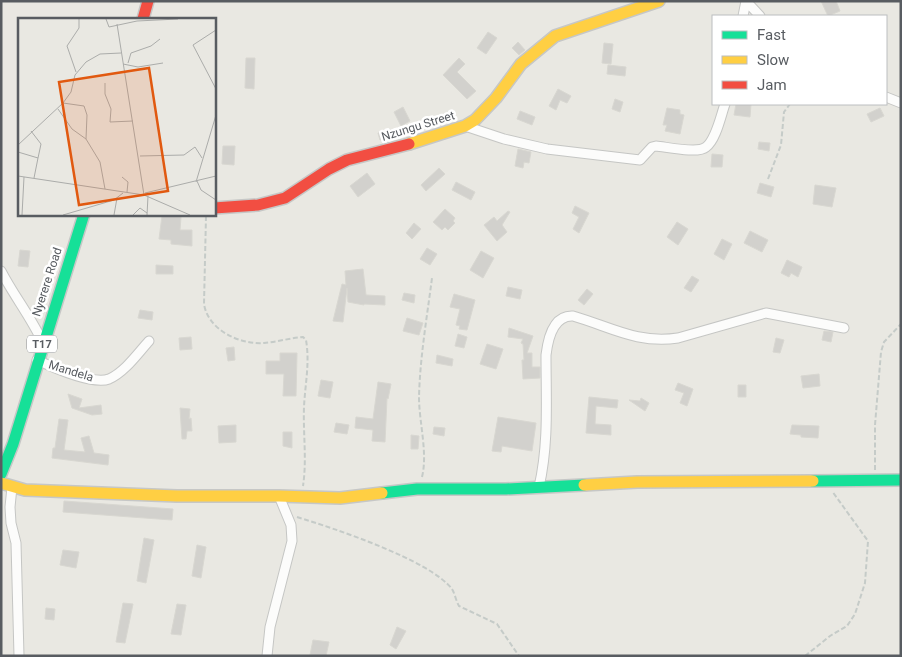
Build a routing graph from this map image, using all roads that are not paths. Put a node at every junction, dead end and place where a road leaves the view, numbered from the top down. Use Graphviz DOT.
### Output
graph roads {
  1 [pos="148,1"];
  2 [pos="660,1"];
  3 [pos="746,1"];
  4 [pos="743,15"];
  5 [pos="759,15"];
  6 [pos="143,18"];
  7 [pos="887,97"];
  8 [pos="901,103"];
  9 [pos="725,105"];
  10 [pos="465,126"];
  11 [pos="215,208"];
  12 [pos="84,215"];
  13 [pos="1,271"];
  14 [pos="4,282"];
  15 [pos="844,328"];
  16 [pos="149,341"];
  17 [pos="43,343"];
  18 [pos="37,360"];
  19 [pos="1,474"];
  20 [pos="901,480"];
  21 [pos="7,485"];
  22 [pos="539,487"];
  23 [pos="279,496"];
  24 [pos="19,656"];
  25 [pos="267,656"];
  1 -- 6 [label="street"];
  2 -- 10 [label="street, Nzungu Street"];
  3 -- 4 [label="street"];
  3 -- 5 [label="street"];
  7 -- 8 [label="street"];
  9 -- 10 [label="street"];
  10 -- 11 [label="street, Nzungu Street"];
  12 -- 17 [label="street, Nyerere Road / T17"];
  13 -- 14 [label="street"];
  14 -- 17 [label="street"];
  15 -- 22 [label="street"];
  16 -- 18 [label="street, Mandela"];
  17 -- 18 [label="street, Nyerere Road / T17"];
  18 -- 19 [label="street, Nyerere Road / T17"];
  20 -- 22 [label="street"];
  21 -- 23 [label="street"];
  21 -- 24 [label="street"];
  22 -- 23 [label="street"];
  23 -- 25 [label="street"];
}
